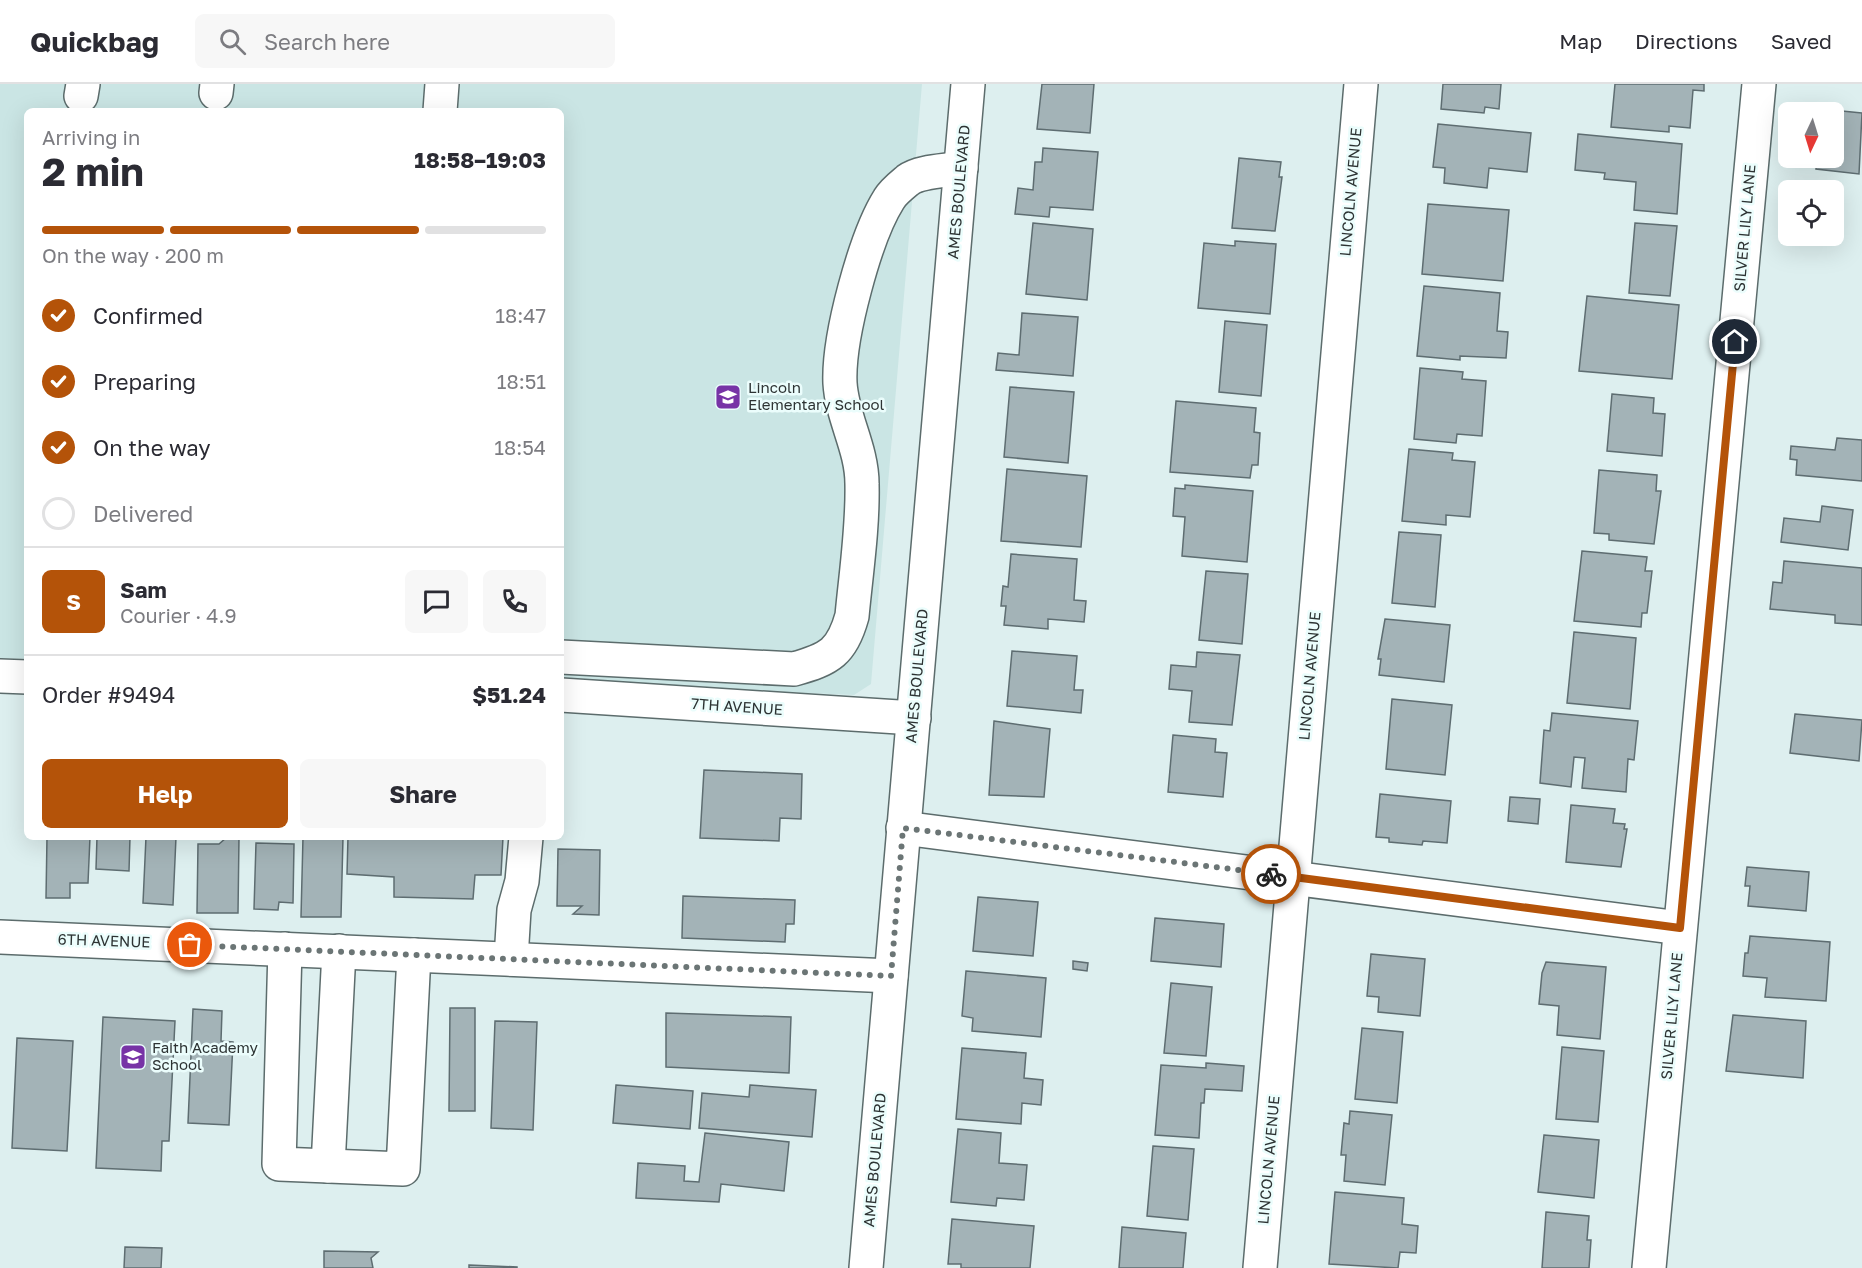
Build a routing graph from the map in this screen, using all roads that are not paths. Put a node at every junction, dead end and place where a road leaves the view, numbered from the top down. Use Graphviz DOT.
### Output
graph roads {
  1 [pos="442,84"];
  2 [pos="968,84"];
  3 [pos="1361,84"];
  4 [pos="1759,84"];
  5 [pos="440,108"];
  6 [pos="961,168"];
  7 [pos="564,657"];
  8 [pos="0,676"];
  9 [pos="24,677"];
  10 [pos="564,695"];
  11 [pos="914,718"];
  12 [pos="903,828"];
  13 [pos="526,840"];
  14 [pos="1292,876"];
  15 [pos="1680,928"];
  16 [pos="0,937"];
  17 [pos="285,949"];
  18 [pos="339,951"];
  19 [pos="414,955"];
  20 [pos="511,959"];
  21 [pos="891,976"];
  22 [pos="328,1166"];
  23 [pos="866,1268"];
  24 [pos="1260,1268"];
  25 [pos="1649,1268"];
  1 -- 5 [label="street"];
  2 -- 6 [label="street, AMES BOULEVARD"];
  3 -- 14 [label="street, LINCOLN AVENUE"];
  4 -- 15 [label="street, SILVER LILY LANE"];
  6 -- 7 [label="street"];
  6 -- 11 [label="street, AMES BOULEVARD"];
  8 -- 9 [label="street"];
  10 -- 11 [label="street, 7TH AVENUE"];
  11 -- 12 [label="street, AMES BOULEVARD"];
  12 -- 14 [label="street"];
  12 -- 21 [label="street, AMES BOULEVARD"];
  13 -- 20 [label="street"];
  14 -- 15 [label="street"];
  14 -- 24 [label="street, LINCOLN AVENUE"];
  15 -- 25 [label="street, SILVER LILY LANE"];
  16 -- 17 [label="street, 6TH AVENUE"];
  17 -- 18 [label="street, 6TH AVENUE"];
  17 -- 22 [label="street"];
  18 -- 19 [label="street, 6TH AVENUE"];
  18 -- 22 [label="street"];
  19 -- 20 [label="street, 6TH AVENUE"];
  19 -- 22 [label="street"];
  20 -- 21 [label="street, 6TH AVENUE"];
  21 -- 23 [label="street, AMES BOULEVARD"];
}
